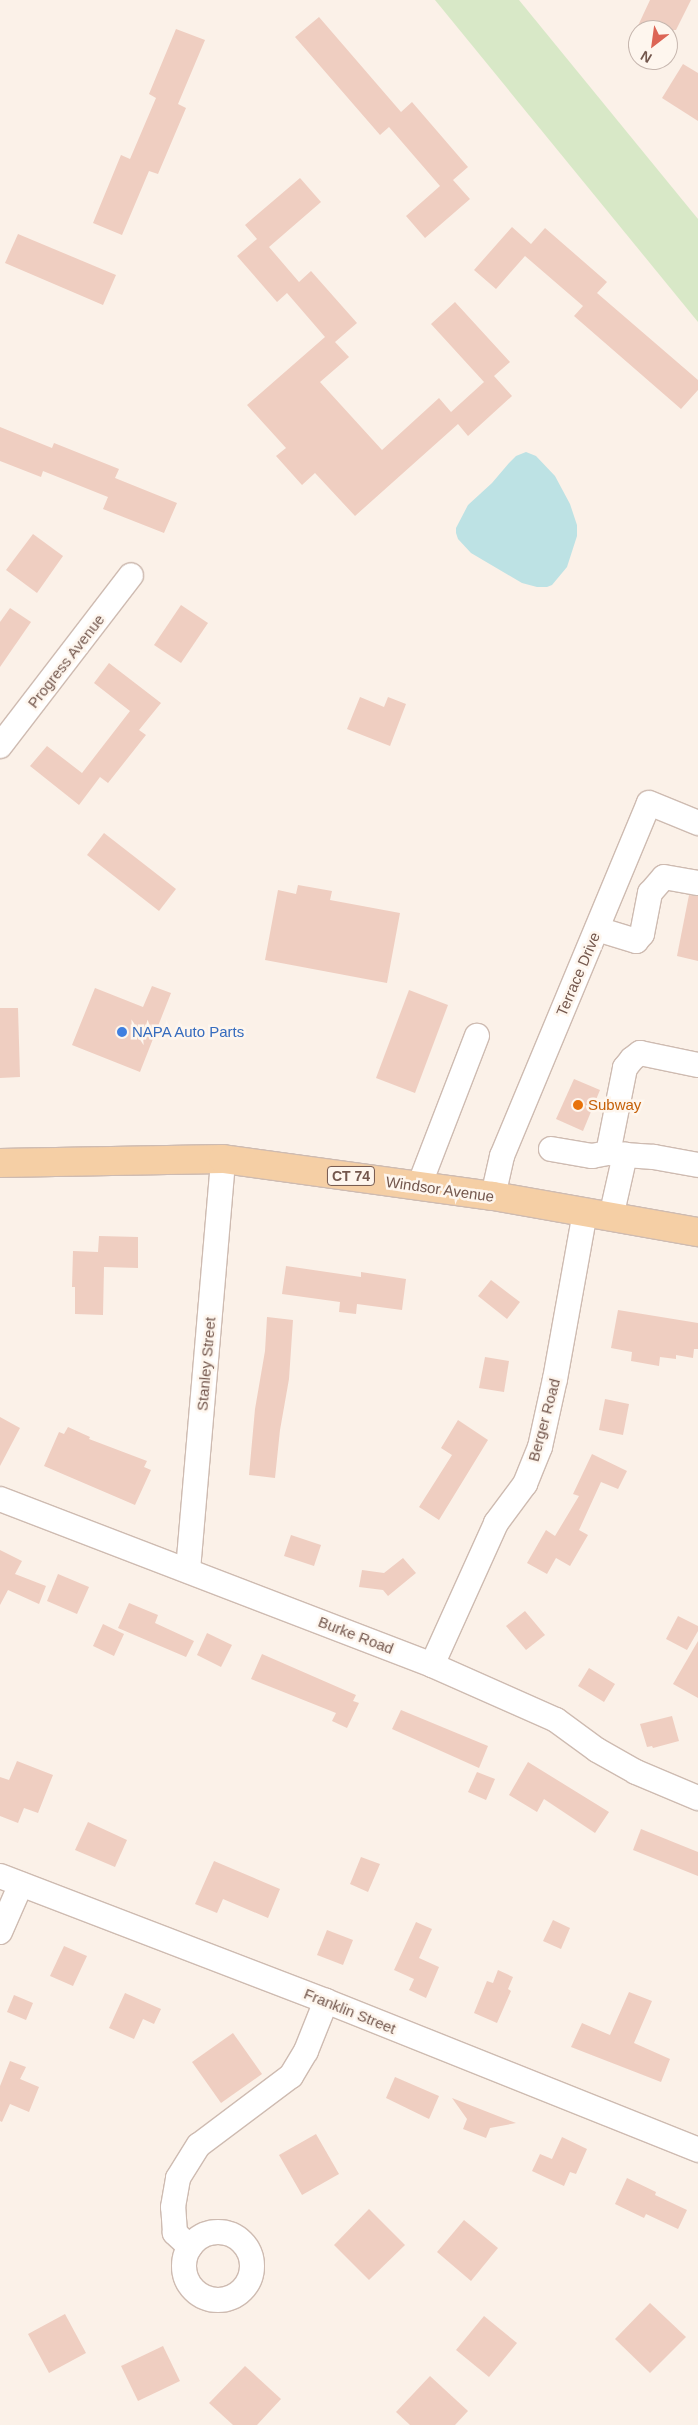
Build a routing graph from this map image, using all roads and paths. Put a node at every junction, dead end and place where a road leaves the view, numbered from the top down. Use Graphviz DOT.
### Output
graph roads {
  1 [pos="131,575"];
  2 [pos="0,746"];
  3 [pos="698,823"];
  4 [pos="698,883"];
  5 [pos="597,929"];
  6 [pos="477,1036"];
  7 [pos="698,1065"];
  8 [pos="551,1149"];
  9 [pos="616,1154"];
  10 [pos="224,1159"];
  11 [pos="0,1163"];
  12 [pos="698,1165"];
  13 [pos="419,1186"];
  14 [pos="492,1196"];
  15 [pos="585,1212"];
  16 [pos="611,1217"];
  17 [pos="698,1232"];
  18 [pos="0,1499"];
  19 [pos="188,1570"];
  20 [pos="432,1665"];
  21 [pos="698,1798"];
  22 [pos="10,1880"];
  23 [pos="0,1932"];
  24 [pos="326,2001"];
  25 [pos="698,2150"];
  26 [pos="190,2247"];
  1 -- 2 [label="street, Progress Avenue"];
  3 -- 5 [label="street, Terrace Drive"];
  4 -- 5 [label="street"];
  5 -- 14 [label="street, Terrace Drive"];
  6 -- 13 [label="street"];
  7 -- 9 [label="street"];
  8 -- 9 [label="street"];
  9 -- 12 [label="street"];
  9 -- 16 [label="street"];
  10 -- 11 [label="main road, Windsor Avenue / CT 74"];
  10 -- 13 [label="main road, Windsor Avenue / CT 74"];
  10 -- 19 [label="street, Stanley Street"];
  13 -- 14 [label="main road, Windsor Avenue / CT 74"];
  14 -- 15 [label="main road, Windsor Avenue / CT 74"];
  15 -- 16 [label="main road, Windsor Avenue / CT 74"];
  15 -- 20 [label="street, Berger Road"];
  16 -- 17 [label="main road, Windsor Avenue / CT 74"];
  18 -- 19 [label="street, Burke Road"];
  19 -- 20 [label="street, Burke Road"];
  20 -- 21 [label="street, Burke Road"];
  22 -- 23 [label="street"];
  22 -- 24 [label="street, Franklin Street"];
  24 -- 25 [label="street, Franklin Street"];
  24 -- 26 [label="street"];
}
